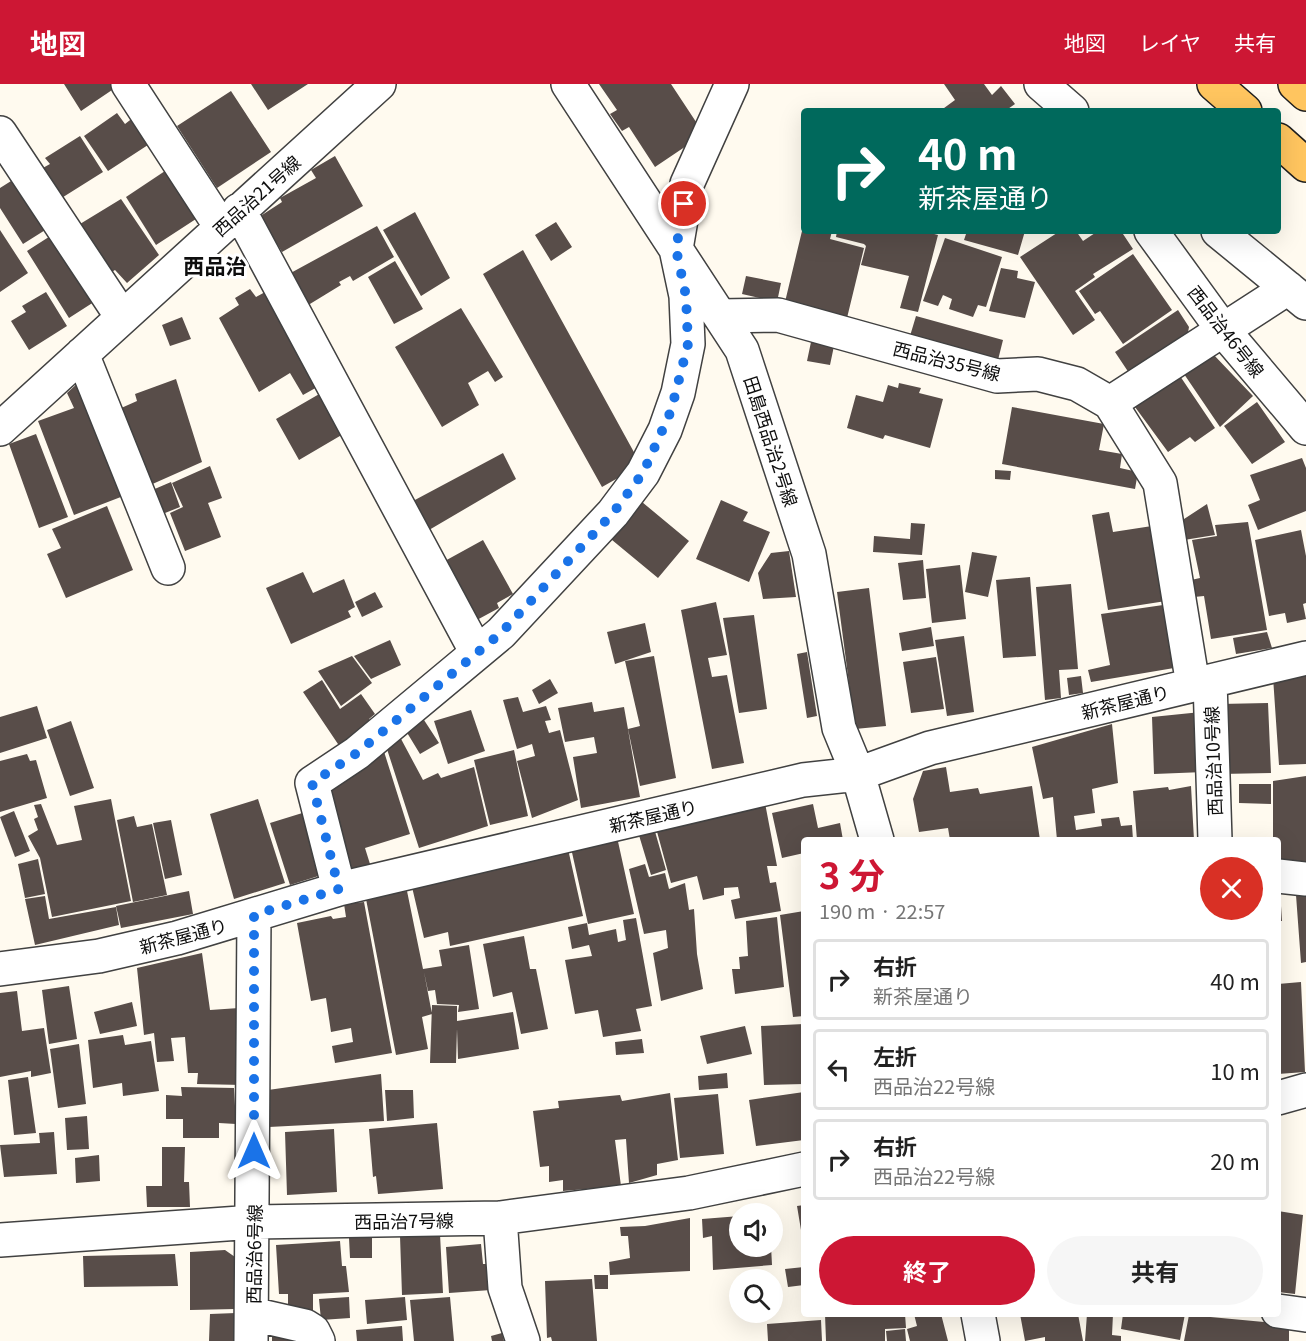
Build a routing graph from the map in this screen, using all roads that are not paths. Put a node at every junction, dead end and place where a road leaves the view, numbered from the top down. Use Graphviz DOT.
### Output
graph roads {
  1 [pos="128,84"];
  2 [pos="380,84"];
  3 [pos="568,84"];
  4 [pos="732,84"];
  5 [pos="1041,84"];
  6 [pos="1214,84"];
  7 [pos="1295,84"];
  8 [pos="1306,94"];
  9 [pos="1069,108"];
  10 [pos="1242,108"];
  11 [pos="0,132"];
  12 [pos="1281,143"];
  13 [pos="1306,165"];
  14 [pos="230,219"];
  15 [pos="1153,234"];
  16 [pos="1222,234"];
  17 [pos="676,249"];
  18 [pos="1297,295"];
  19 [pos="720,316"];
  20 [pos="122,317"];
  21 [pos="1223,330"];
  22 [pos="82,354"];
  23 [pos="1110,404"];
  24 [pos="1306,428"];
  25 [pos="0,429"];
  26 [pos="168,568"];
  27 [pos="477,653"];
  28 [pos="1306,658"];
  29 [pos="1201,683"];
  30 [pos="858,774"];
  31 [pos="876,837"];
  32 [pos="1215,837"];
  33 [pos="1281,876"];
  34 [pos="1306,879"];
  35 [pos="339,889"];
  36 [pos="254,915"];
  37 [pos="0,969"];
  38 [pos="1306,1090"];
  39 [pos="1281,1097"];
  40 [pos="801,1170"];
  41 [pos="500,1218"];
  42 [pos="254,1222"];
  43 [pos="0,1240"];
  44 [pos="1281,1311"];
  45 [pos="1306,1314"];
  46 [pos="979,1317"];
  47 [pos="252,1328"];
  48 [pos="318,1341"];
  49 [pos="523,1341"];
  50 [pos="983,1341"];
  1 -- 14 [label="street"];
  2 -- 14 [label="street, 西品治21号線"];
  3 -- 17 [label="street, 田島西品治2号線"];
  4 -- 17 [label="street"];
  5 -- 9 [label="street"];
  6 -- 10 [label="main road"];
  7 -- 8 [label="main road"];
  11 -- 20 [label="street"];
  12 -- 13 [label="main road"];
  14 -- 20 [label="street, 西品治21号線"];
  14 -- 27 [label="street"];
  15 -- 21 [label="street, 西品治46号線"];
  16 -- 18 [label="street"];
  17 -- 19 [label="street, 田島西品治2号線"];
  17 -- 27 [label="street"];
  18 -- 21 [label="street"];
  19 -- 23 [label="street, 西品治35号線"];
  19 -- 30 [label="street, 田島西品治2号線"];
  20 -- 22 [label="street, 西品治21号線"];
  21 -- 23 [label="street"];
  21 -- 24 [label="street, 西品治46号線"];
  22 -- 25 [label="street, 西品治21号線"];
  22 -- 26 [label="street"];
  23 -- 29 [label="street, 西品治10号線"];
  27 -- 35 [label="street"];
  28 -- 29 [label="street, 新茶屋通り"];
  29 -- 30 [label="street, 新茶屋通り"];
  29 -- 32 [label="street, 西品治10号線"];
  30 -- 31 [label="street, 田島西品治2号線"];
  30 -- 35 [label="street, 新茶屋通り"];
  33 -- 34 [label="street"];
  35 -- 36 [label="street, 新茶屋通り"];
  36 -- 37 [label="street, 新茶屋通り"];
  36 -- 42 [label="street, 西品治6号線"];
  38 -- 39 [label="street"];
  40 -- 41 [label="street, 西品治7号線"];
  41 -- 42 [label="street, 西品治7号線"];
  41 -- 49 [label="street"];
  42 -- 43 [label="street, 西品治7号線"];
  42 -- 47 [label="street, 西品治6号線"];
  44 -- 45 [label="street"];
  46 -- 50 [label="street"];
  47 -- 48 [label="street"];
}
